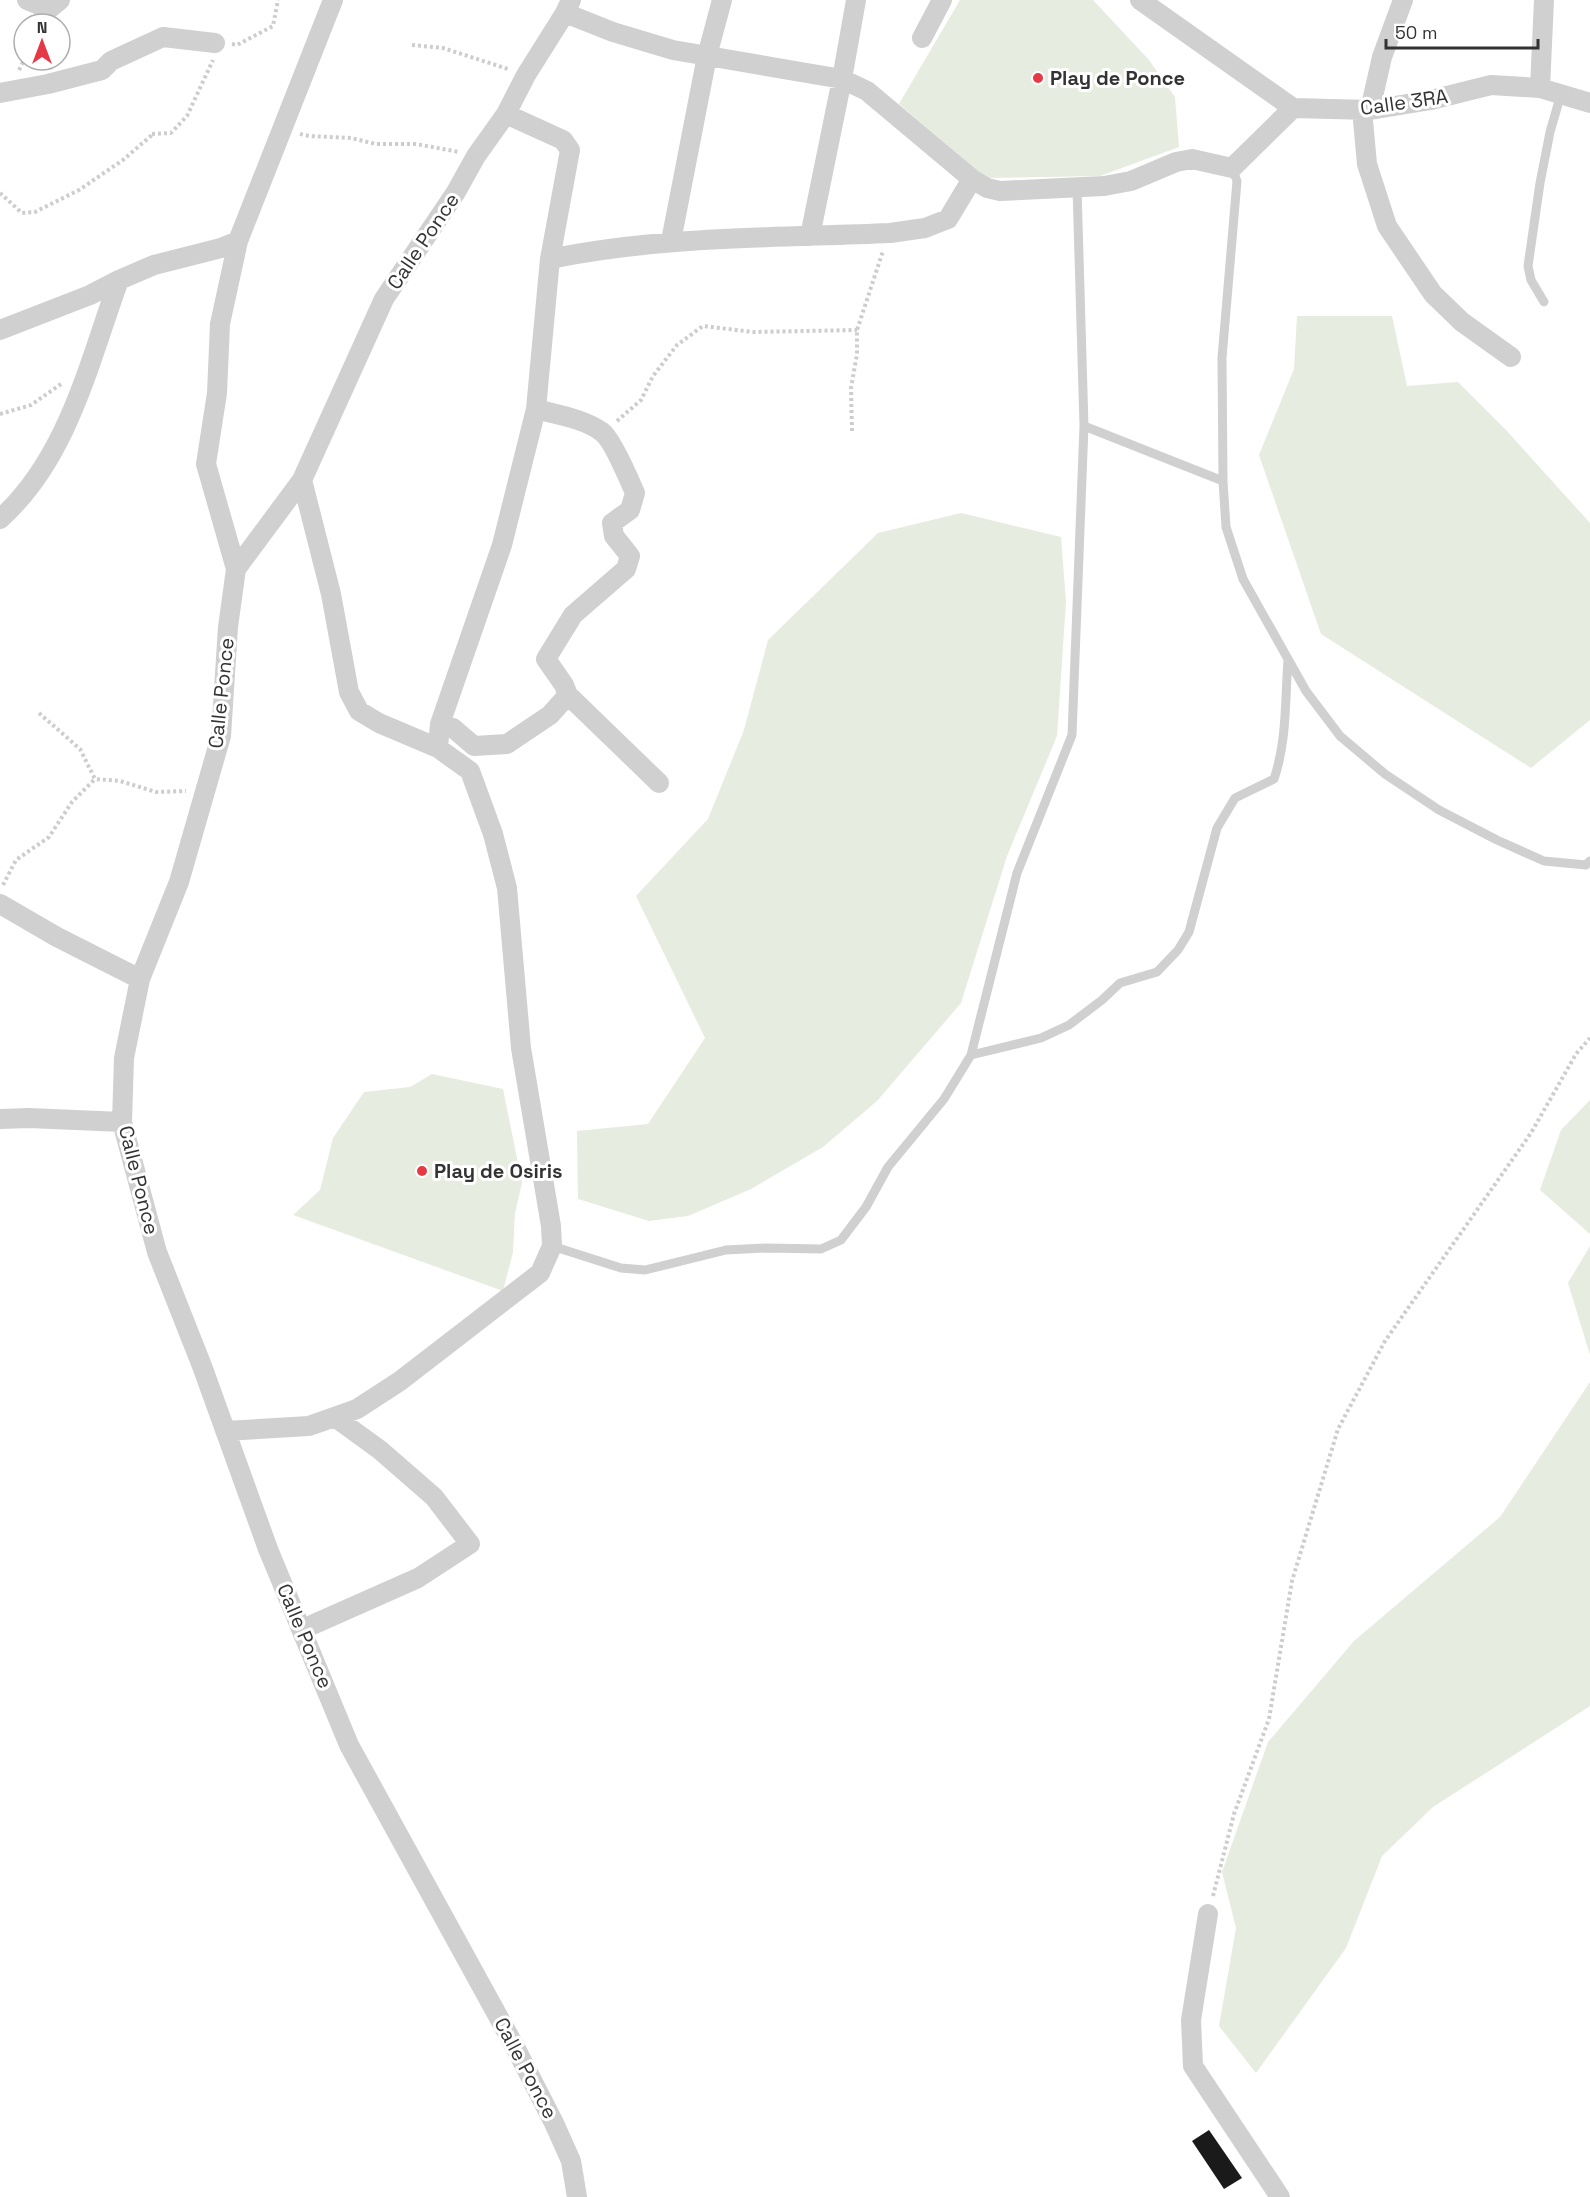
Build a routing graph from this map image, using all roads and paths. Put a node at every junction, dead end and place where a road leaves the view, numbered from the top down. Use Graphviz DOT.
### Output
graph roads {
  1 [pos="27,0"];
  2 [pos="60,0"];
  3 [pos="278,0"];
  4 [pos="333,0"];
  5 [pos="722,0"];
  6 [pos="855,0"];
  7 [pos="942,0"];
  8 [pos="1140,0"];
  9 [pos="1403,0"];
  10 [pos="1544,0"];
  11 [pos="568,7"];
  12 [pos="922,38"];
  13 [pos="215,43"];
  14 [pos="412,45"];
  15 [pos="707,56"];
  16 [pos="526,75"];
  17 [pos="842,79"];
  18 [pos="1540,88"];
  19 [pos="0,93"];
  20 [pos="1561,94"];
  21 [pos="1590,103"];
  22 [pos="1293,108"];
  23 [pos="1366,110"];
  24 [pos="506,114"];
  25 [pos="282,128"];
  26 [pos="152,134"];
  27 [pos="158,134"];
  28 [pos="476,156"];
  29 [pos="1232,168"];
  30 [pos="972,179"];
  31 [pos="1077,188"];
  32 [pos="0,193"];
  33 [pos="890,233"];
  34 [pos="810,236"];
  35 [pos="238,241"];
  36 [pos="671,241"];
  37 [pos="550,259"];
  38 [pos="119,280"];
  39 [pos="1544,302"];
  40 [pos="0,330"];
  41 [pos="857,330"];
  42 [pos="1511,357"];
  43 [pos="87,368"];
  44 [pos="536,409"];
  45 [pos="0,414"];
  46 [pos="1084,426"];
  47 [pos="852,431"];
  48 [pos="603,432"];
  49 [pos="302,480"];
  50 [pos="1223,482"];
  51 [pos="0,519"];
  52 [pos="236,569"];
  53 [pos="1288,657"];
  54 [pos="568,695"];
  55 [pos="39,713"];
  56 [pos="440,724"];
  57 [pos="438,748"];
  58 [pos="95,779"];
  59 [pos="659,783"];
  60 [pos="205,791"];
  61 [pos="1590,861"];
  62 [pos="0,891"];
  63 [pos="0,904"];
  64 [pos="140,979"];
  65 [pos="1590,1038"];
  66 [pos="971,1055"];
  67 [pos="0,1119"];
  68 [pos="122,1122"];
  69 [pos="552,1246"];
  70 [pos="336,1418"];
  71 [pos="225,1431"];
  72 [pos="303,1629"];
  73 [pos="1208,1914"];
  74 [pos="577,2197"];
  75 [pos="1280,2197"];
  1 -- 2 [label="street"];
  3 -- 13 [label="path"];
  4 -- 25 [label="street"];
  5 -- 15 [label="street"];
  6 -- 17 [label="street"];
  7 -- 12 [label="street"];
  8 -- 22 [label="street"];
  9 -- 23 [label="street"];
  10 -- 18 [label="street"];
  11 -- 15 [label="street"];
  11 -- 16 [label="street, Calle Ponce"];
  13 -- 19 [label="street"];
  13 -- 26 [label="path"];
  14 -- 16 [label="path"];
  15 -- 17 [label="street"];
  15 -- 36 [label="street"];
  16 -- 24 [label="street, Calle Ponce"];
  17 -- 30 [label="street"];
  17 -- 34 [label="street"];
  18 -- 20 [label="street, Calle 3RA"];
  18 -- 23 [label="street, Calle 3RA"];
  20 -- 21 [label="street, Calle 3RA"];
  20 -- 39 [label="lane"];
  22 -- 23 [label="street, Calle 3RA"];
  22 -- 29 [label="street"];
  23 -- 42 [label="street"];
  24 -- 28 [label="street, Calle Ponce"];
  24 -- 37 [label="street"];
  25 -- 28 [label="path"];
  25 -- 35 [label="street"];
  26 -- 27 [label="path"];
  26 -- 32 [label="path"];
  28 -- 49 [label="street, Calle Ponce"];
  29 -- 31 [label="street"];
  29 -- 50 [label="lane"];
  30 -- 31 [label="street"];
  30 -- 33 [label="street"];
  31 -- 46 [label="lane"];
  33 -- 34 [label="street"];
  33 -- 41 [label="path"];
  34 -- 36 [label="street"];
  35 -- 38 [label="street"];
  35 -- 52 [label="street"];
  36 -- 37 [label="street"];
  37 -- 44 [label="street"];
  38 -- 40 [label="street"];
  38 -- 43 [label="street"];
  41 -- 47 [label="path"];
  41 -- 48 [label="path"];
  43 -- 45 [label="path"];
  43 -- 51 [label="street"];
  44 -- 48 [label="street"];
  44 -- 56 [label="street"];
  46 -- 50 [label="lane"];
  46 -- 66 [label="lane"];
  48 -- 54 [label="street"];
  49 -- 52 [label="street, Calle Ponce"];
  49 -- 57 [label="street"];
  50 -- 53 [label="lane"];
  52 -- 60 [label="street, Calle Ponce"];
  53 -- 61 [label="lane"];
  53 -- 66 [label="lane"];
  54 -- 56 [label="street"];
  54 -- 59 [label="street"];
  55 -- 58 [label="path"];
  56 -- 57 [label="street"];
  57 -- 69 [label="street"];
  58 -- 60 [label="path"];
  58 -- 62 [label="path"];
  60 -- 64 [label="street, Calle Ponce"];
  63 -- 64 [label="street"];
  64 -- 68 [label="street, Calle Ponce"];
  65 -- 73 [label="path"];
  66 -- 69 [label="lane"];
  67 -- 68 [label="street"];
  68 -- 71 [label="street, Calle Ponce"];
  69 -- 70 [label="street"];
  70 -- 71 [label="street"];
  70 -- 72 [label="street"];
  71 -- 72 [label="street, Calle Ponce"];
  72 -- 74 [label="street, Calle Ponce"];
  73 -- 75 [label="street"];
}
